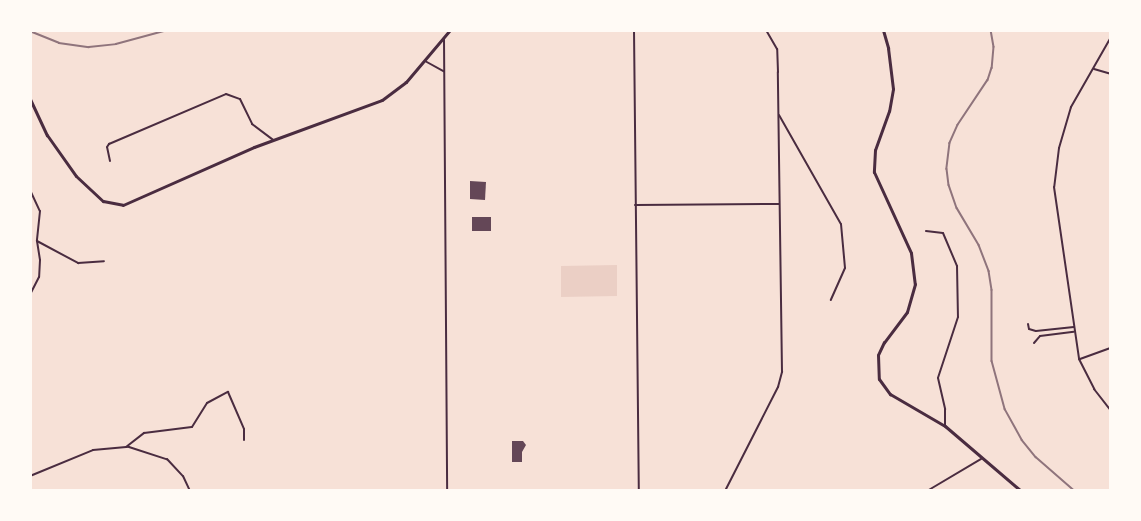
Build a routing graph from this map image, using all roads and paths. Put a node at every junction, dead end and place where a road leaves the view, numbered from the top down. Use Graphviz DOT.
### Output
graph roads {
  1 [pos="450,30"];
  2 [pos="634,30"];
  3 [pos="766,30"];
  4 [pos="883,30"];
  5 [pos="1111,37"];
  6 [pos="444,38"];
  7 [pos="425,61"];
  8 [pos="1092,68"];
  9 [pos="443,71"];
  10 [pos="1111,74"];
  11 [pos="30,99"];
  12 [pos="778,113"];
  13 [pos="273,140"];
  14 [pos="110,161"];
  15 [pos="30,190"];
  16 [pos="780,204"];
  17 [pos="635,205"];
  18 [pos="926,231"];
  19 [pos="37,241"];
  20 [pos="104,261"];
  21 [pos="30,295"];
  22 [pos="831,300"];
  23 [pos="1028,324"];
  24 [pos="1074,327"];
  25 [pos="1074,332"];
  26 [pos="1034,343"];
  27 [pos="1111,348"];
  28 [pos="1079,359"];
  29 [pos="1111,411"];
  30 [pos="945,426"];
  31 [pos="244,440"];
  32 [pos="126,447"];
  33 [pos="981,459"];
  34 [pos="30,476"];
  35 [pos="190,491"];
  36 [pos="447,491"];
  37 [pos="639,491"];
  38 [pos="726,491"];
  39 [pos="927,491"];
  40 [pos="1021,491"];
  1 -- 6 [label="main road"];
  2 -- 17 [label="street"];
  3 -- 12 [label="street"];
  4 -- 30 [label="main road"];
  5 -- 8 [label="street"];
  6 -- 7 [label="main road"];
  6 -- 9 [label="street"];
  7 -- 9 [label="street"];
  7 -- 13 [label="main road"];
  8 -- 10 [label="street"];
  8 -- 24 [label="street"];
  9 -- 36 [label="street"];
  11 -- 13 [label="main road"];
  12 -- 16 [label="street"];
  12 -- 22 [label="street"];
  13 -- 14 [label="street"];
  15 -- 19 [label="street"];
  16 -- 17 [label="street"];
  16 -- 38 [label="street"];
  17 -- 37 [label="street"];
  18 -- 30 [label="street"];
  19 -- 20 [label="street"];
  19 -- 21 [label="street"];
  23 -- 24 [label="street"];
  24 -- 25 [label="street"];
  25 -- 26 [label="street"];
  25 -- 28 [label="street"];
  27 -- 28 [label="street"];
  28 -- 29 [label="street"];
  30 -- 33 [label="main road"];
  31 -- 32 [label="street"];
  32 -- 34 [label="street"];
  32 -- 35 [label="street"];
  33 -- 39 [label="street"];
  33 -- 40 [label="main road"];
}
